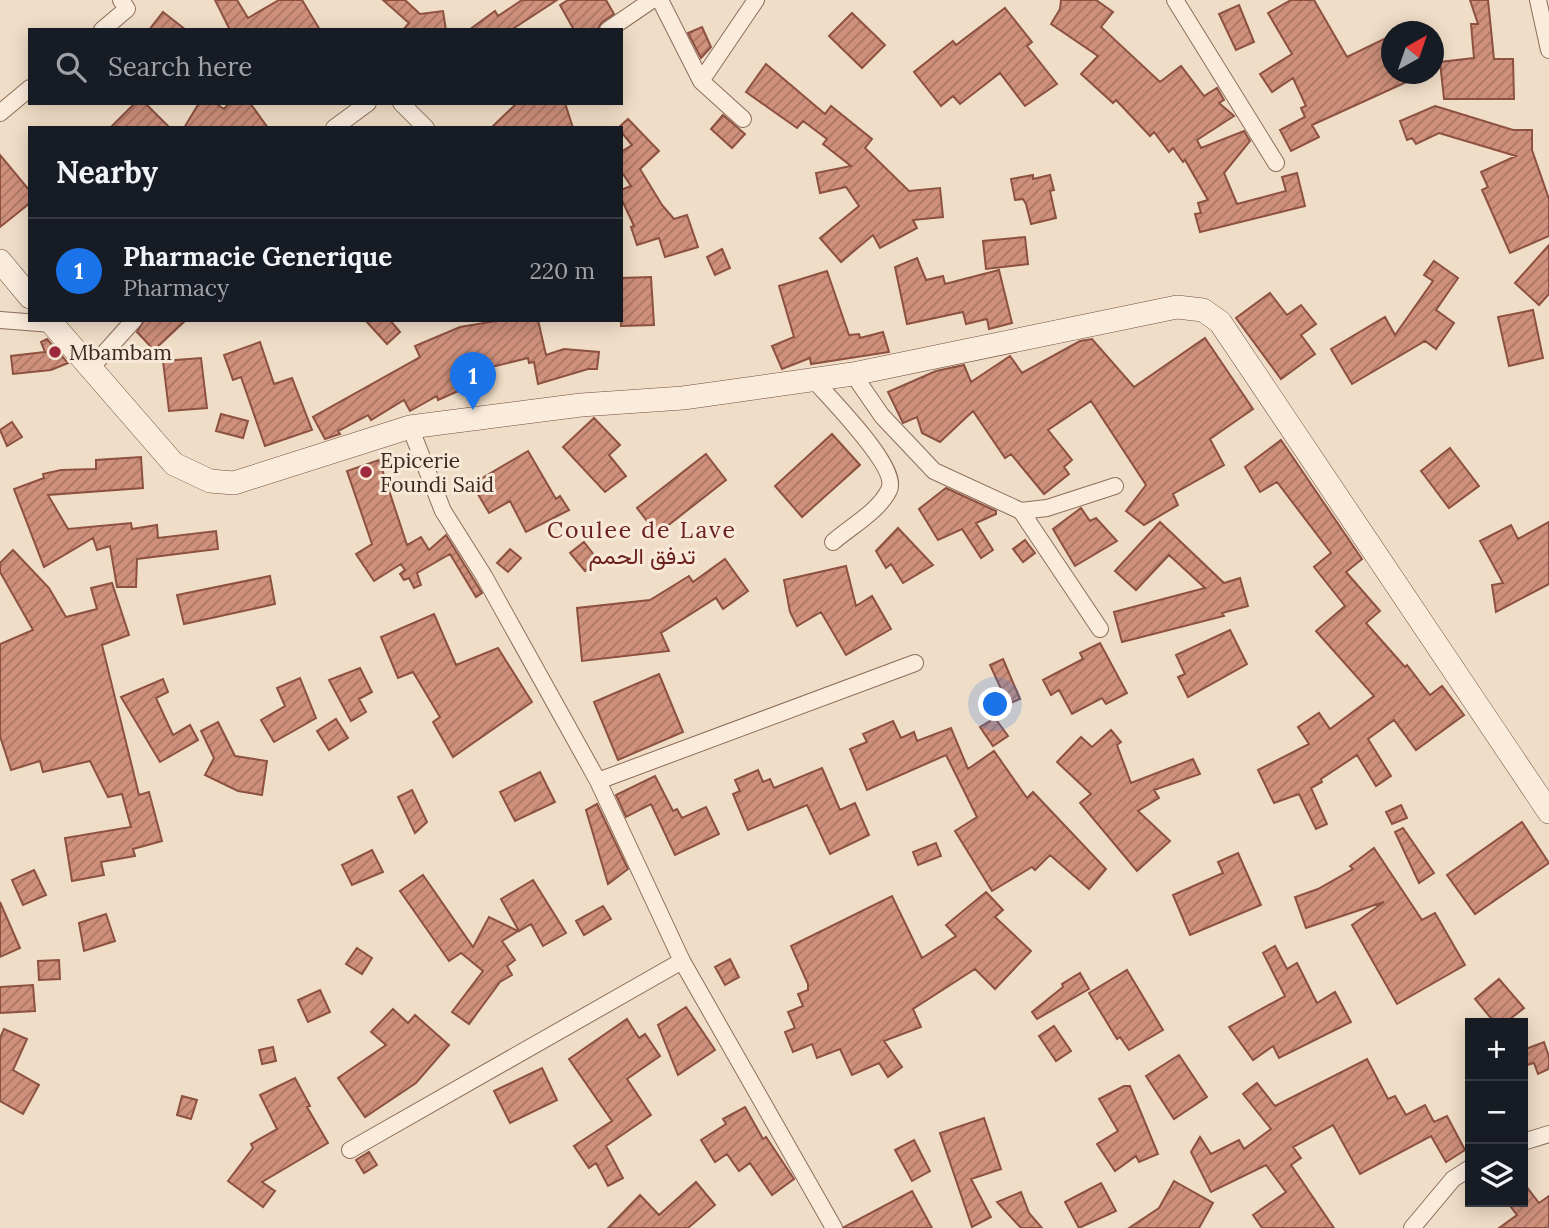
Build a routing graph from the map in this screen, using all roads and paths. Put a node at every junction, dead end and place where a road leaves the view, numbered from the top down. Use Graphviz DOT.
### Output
graph roads {
  1 [pos="121,0"];
  2 [pos="652,0"];
  3 [pos="660,0"];
  4 [pos="756,0"];
  5 [pos="1175,0"];
  6 [pos="1538,0"];
  7 [pos="104,28"];
  8 [pos="611,28"];
  9 [pos="1549,50"];
  10 [pos="701,82"];
  11 [pos="28,91"];
  12 [pos="365,105"];
  13 [pos="403,105"];
  14 [pos="0,113"];
  15 [pos="743,119"];
  16 [pos="337,126"];
  17 [pos="424,126"];
  18 [pos="1276,163"];
  19 [pos="0,261"];
  20 [pos="28,295"];
  21 [pos="0,320"];
  22 [pos="28,321"];
  23 [pos="50,322"];
  24 [pos="132,322"];
  25 [pos="90,369"];
  26 [pos="853,374"];
  27 [pos="814,380"];
  28 [pos="410,427"];
  29 [pos="1115,485"];
  30 [pos="1021,511"];
  31 [pos="833,542"];
  32 [pos="1100,629"];
  33 [pos="915,663"];
  34 [pos="598,781"];
  35 [pos="1549,812"];
  36 [pos="682,961"];
  37 [pos="1549,1135"];
  38 [pos="1528,1141"];
  39 [pos="350,1150"];
  40 [pos="1465,1171"];
  41 [pos="834,1228"];
  42 [pos="1412,1228"];
  1 -- 7 [label="street"];
  2 -- 8 [label="street"];
  3 -- 10 [label="street"];
  4 -- 10 [label="street"];
  5 -- 18 [label="street"];
  6 -- 9 [label="street"];
  10 -- 15 [label="street"];
  11 -- 14 [label="street"];
  12 -- 16 [label="street"];
  13 -- 17 [label="street"];
  19 -- 20 [label="main road"];
  21 -- 22 [label="street"];
  23 -- 25 [label="main road"];
  24 -- 25 [label="street"];
  25 -- 28 [label="main road"];
  26 -- 27 [label="main road"];
  26 -- 30 [label="street"];
  26 -- 35 [label="main road"];
  27 -- 28 [label="main road"];
  27 -- 31 [label="street"];
  28 -- 34 [label="street"];
  29 -- 30 [label="street"];
  30 -- 32 [label="street"];
  33 -- 34 [label="street"];
  34 -- 36 [label="street"];
  36 -- 39 [label="street"];
  36 -- 41 [label="street"];
  37 -- 38 [label="street"];
  40 -- 42 [label="street"];
}
